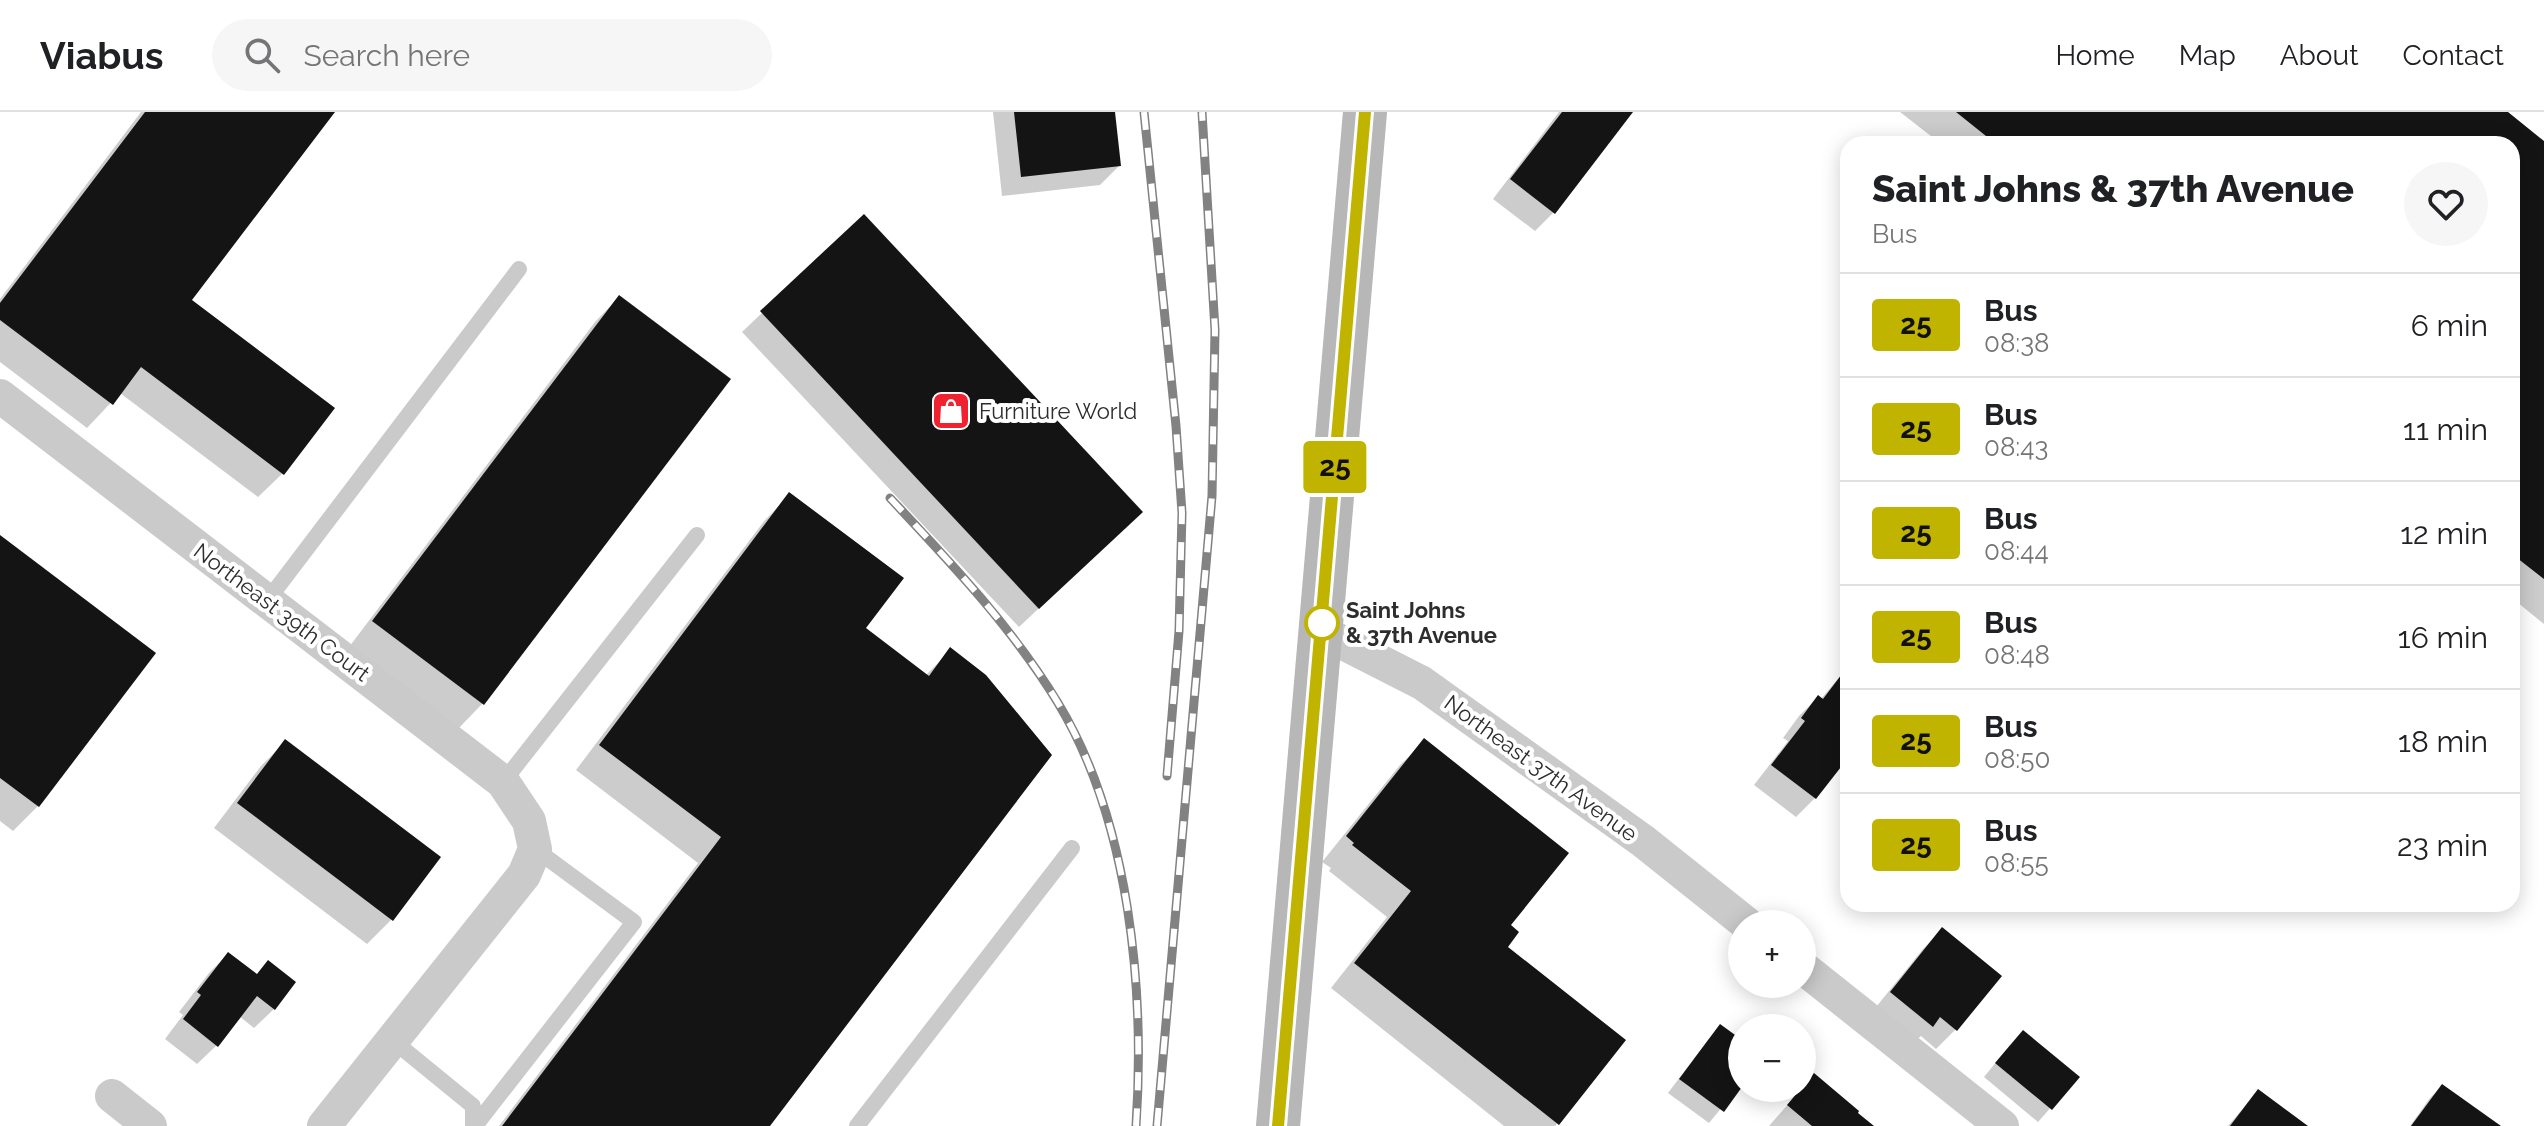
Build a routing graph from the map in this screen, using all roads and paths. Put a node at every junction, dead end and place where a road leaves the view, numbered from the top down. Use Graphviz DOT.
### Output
graph roads {
  1 [pos="1365,112"];
  2 [pos="519,269"];
  3 [pos="0,396"];
  4 [pos="697,535"];
  5 [pos="267,601"];
  6 [pos="1322,632"];
  7 [pos="503,782"];
  8 [pos="1072,848"];
  9 [pos="535,849"];
  10 [pos="1729,910"];
  11 [pos="1816,978"];
  12 [pos="391,1039"];
  13 [pos="112,1096"];
  14 [pos="150,1126"];
  15 [pos="324,1126"];
  16 [pos="474,1126"];
  17 [pos="857,1126"];
  18 [pos="1278,1126"];
  19 [pos="2002,1126"];
  1 -- 6 [label="main road"];
  2 -- 5 [label="lane"];
  3 -- 5 [label="street, Northeast 39th Court"];
  4 -- 7 [label="lane"];
  5 -- 7 [label="street, Northeast 39th Court"];
  6 -- 10 [label="street, Northeast 37th Avenue"];
  6 -- 18 [label="main road"];
  7 -- 9 [label="street, Northeast 39th Court"];
  8 -- 17 [label="lane"];
  9 -- 12 [label="street"];
  9 -- 16 [label="lane"];
  11 -- 19 [label="street"];
  12 -- 15 [label="street"];
  12 -- 16 [label="lane"];
  13 -- 14 [label="street"];
}
